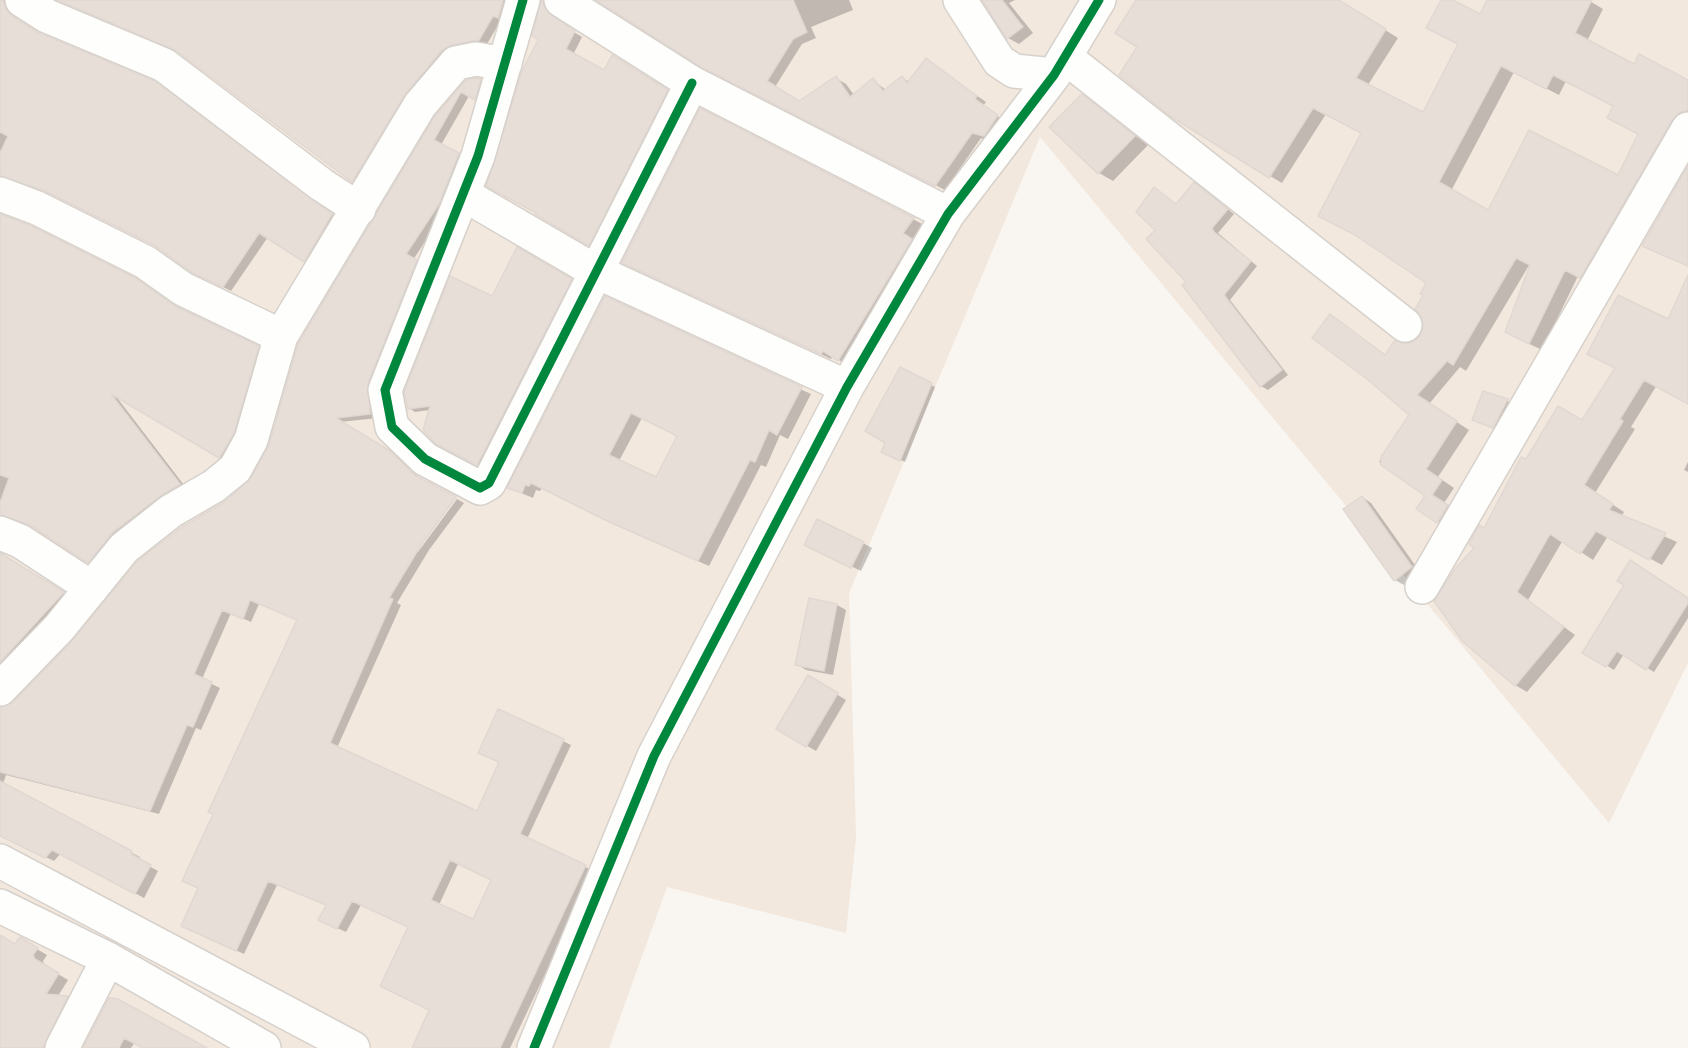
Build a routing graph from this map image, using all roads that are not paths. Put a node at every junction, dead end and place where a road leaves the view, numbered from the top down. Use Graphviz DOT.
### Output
graph roads {
  1 [pos="22,0"];
  2 [pos="523,0"];
  3 [pos="561,0"];
  4 [pos="960,0"];
  5 [pos="1099,0"];
  6 [pos="505,64"];
  7 [pos="1060,66"];
  8 [pos="692,83"];
  9 [pos="1688,129"];
  10 [pos="0,194"];
  11 [pos="463,194"];
  12 [pos="359,209"];
  13 [pos="948,214"];
  14 [pos="595,271"];
  15 [pos="1404,325"];
  16 [pos="281,336"];
  17 [pos="847,387"];
  18 [pos="0,533"];
  19 [pos="1422,587"];
  20 [pos="92,588"];
  21 [pos="0,689"];
  22 [pos="0,861"];
  23 [pos="0,906"];
  24 [pos="108,959"];
  25 [pos="62,1048"];
  26 [pos="264,1048"];
  27 [pos="353,1048"];
  28 [pos="534,1048"];
  1 -- 12 [label="street"];
  2 -- 6 [label="street"];
  3 -- 8 [label="street"];
  4 -- 7 [label="street"];
  5 -- 7 [label="street"];
  6 -- 11 [label="street"];
  6 -- 12 [label="street"];
  7 -- 13 [label="street"];
  7 -- 15 [label="street"];
  8 -- 13 [label="street"];
  8 -- 14 [label="street"];
  9 -- 19 [label="street"];
  10 -- 16 [label="street"];
  11 -- 14 [label="street"];
  11 -- 14 [label="street"];
  12 -- 16 [label="street"];
  13 -- 17 [label="street"];
  14 -- 17 [label="street"];
  16 -- 20 [label="street"];
  17 -- 28 [label="street"];
  18 -- 20 [label="street"];
  20 -- 21 [label="street"];
  22 -- 27 [label="street"];
  23 -- 24 [label="street"];
  24 -- 25 [label="street"];
  24 -- 26 [label="street"];
}
